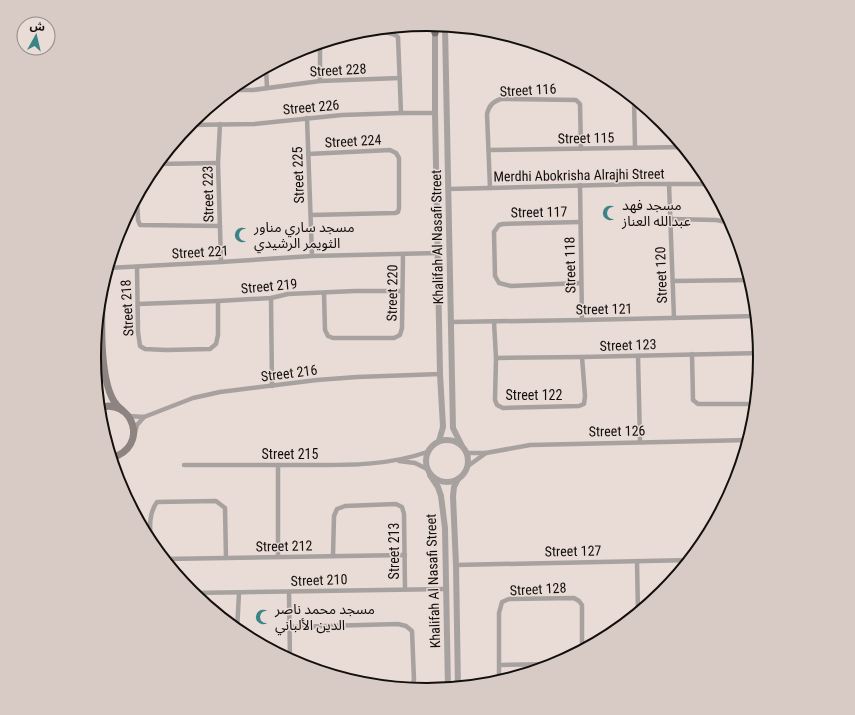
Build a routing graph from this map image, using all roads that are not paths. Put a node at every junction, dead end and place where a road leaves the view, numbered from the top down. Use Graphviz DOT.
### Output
graph roads {
  1 [pos="435,32"];
  2 [pos="445,32"];
  3 [pos="387,34"];
  4 [pos="320,49"];
  5 [pos="266,74"];
  6 [pos="400,78"];
  7 [pos="320,81"];
  8 [pos="267,88"];
  9 [pos="241,89"];
  10 [pos="634,105"];
  11 [pos="401,112"];
  12 [pos="435,113"];
  13 [pos="307,118"];
  14 [pos="220,124"];
  15 [pos="199,125"];
  16 [pos="677,147"];
  17 [pos="635,148"];
  18 [pos="581,149"];
  19 [pos="489,150"];
  20 [pos="308,154"];
  21 [pos="218,163"];
  22 [pos="165,164"];
  23 [pos="669,184"];
  24 [pos="704,184"];
  25 [pos="580,185"];
  26 [pos="490,188"];
  27 [pos="448,189"];
  28 [pos="138,208"];
  29 [pos="311,215"];
  30 [pos="670,219"];
  31 [pos="724,221"];
  32 [pos="580,222"];
  33 [pos="220,226"];
  34 [pos="438,253"];
  35 [pos="404,254"];
  36 [pos="312,256"];
  37 [pos="221,262"];
  38 [pos="137,267"];
  39 [pos="114,268"];
  40 [pos="745,280"];
  41 [pos="673,281"];
  42 [pos="581,283"];
  43 [pos="402,291"];
  44 [pos="324,293"];
  45 [pos="271,298"];
  46 [pos="218,301"];
  47 [pos="138,304"];
  48 [pos="751,316"];
  49 [pos="674,318"];
  50 [pos="582,320"];
  51 [pos="451,322"];
  52 [pos="494,322"];
  53 [pos="103,324"];
  54 [pos="754,353"];
  55 [pos="692,354"];
  56 [pos="638,356"];
  57 [pos="582,357"];
  58 [pos="496,358"];
  59 [pos="440,374"];
  60 [pos="272,386"];
  61 [pos="750,404"];
  62 [pos="105,407"];
  63 [pos="122,410"];
  64 [pos="128,416"];
  65 [pos="144,417"];
  66 [pos="133,436"];
  67 [pos="743,440"];
  68 [pos="439,441"];
  69 [pos="640,442"];
  70 [pos="462,446"];
  71 [pos="428,452"];
  72 [pos="467,453"];
  73 [pos="486,453"];
  74 [pos="119,456"];
  75 [pos="395,460"];
  76 [pos="184,465"];
  77 [pos="278,465"];
  78 [pos="468,466"];
  79 [pos="428,472"];
  80 [pos="458,479"];
  81 [pos="150,530"];
  82 [pos="405,555"];
  83 [pos="278,556"];
  84 [pos="333,556"];
  85 [pos="226,558"];
  86 [pos="170,559"];
  87 [pos="684,560"];
  88 [pos="637,561"];
  89 [pos="456,565"];
  90 [pos="405,589"];
  91 [pos="446,589"];
  92 [pos="289,592"];
  93 [pos="202,593"];
  94 [pos="239,593"];
  95 [pos="638,607"];
  96 [pos="238,623"];
  97 [pos="290,627"];
  98 [pos="447,643"];
  99 [pos="458,643"];
  100 [pos="582,645"];
  101 [pos="290,653"];
  102 [pos="539,664"];
  103 [pos="500,665"];
  104 [pos="500,676"];
  105 [pos="458,682"];
  106 [pos="413,683"];
  107 [pos="448,683"];
  1 -- 12 [label="street, Khalifah Al Nasafi Street"];
  2 -- 27 [label="street, Khalifah Al Nasafi Street"];
  3 -- 6 [label="street"];
  4 -- 7 [label="street"];
  5 -- 8 [label="street"];
  6 -- 7 [label="street, Street 228"];
  6 -- 11 [label="street"];
  7 -- 8 [label="street, Street 228"];
  8 -- 9 [label="street, Street 228"];
  10 -- 17 [label="street"];
  11 -- 12 [label="street, Street 226"];
  11 -- 13 [label="street, Street 226"];
  12 -- 34 [label="street, Khalifah Al Nasafi Street"];
  13 -- 14 [label="street, Street 226"];
  13 -- 20 [label="street, Street 225"];
  14 -- 15 [label="street, Street 226"];
  14 -- 21 [label="street, Street 223"];
  16 -- 17 [label="street, Street 115"];
  17 -- 18 [label="street, Street 115"];
  18 -- 19 [label="street, Street 115"];
  18 -- 19 [label="street, Street 116"];
  19 -- 26 [label="street, Street 116"];
  20 -- 29 [label="street, Street 225"];
  20 -- 29 [label="street, Street 224"];
  21 -- 22 [label="street"];
  21 -- 33 [label="street, Street 223"];
  23 -- 24 [label="street, Merdhi Abokrisha Alrajhi Street"];
  23 -- 25 [label="street, Merdhi Abokrisha Alrajhi Street"];
  23 -- 30 [label="street, Street 120"];
  25 -- 26 [label="street, Merdhi Abokrisha Alrajhi Street"];
  25 -- 32 [label="street, Street 118"];
  26 -- 27 [label="street, Merdhi Abokrisha Alrajhi Street"];
  27 -- 51 [label="street, Khalifah Al Nasafi Street"];
  28 -- 33 [label="street"];
  29 -- 36 [label="street, Street 225"];
  30 -- 31 [label="street"];
  30 -- 41 [label="street, Street 120"];
  32 -- 42 [label="street, Street 118"];
  32 -- 42 [label="street, Street 117"];
  33 -- 37 [label="street, Street 223"];
  34 -- 35 [label="street, Street 221"];
  34 -- 59 [label="street, Khalifah Al Nasafi Street"];
  35 -- 36 [label="street, Street 221"];
  35 -- 43 [label="street, Street 220"];
  36 -- 37 [label="street, Street 221"];
  37 -- 38 [label="street, Street 221"];
  38 -- 39 [label="street, Street 221"];
  38 -- 47 [label="street, Street 218"];
  40 -- 41 [label="street"];
  41 -- 49 [label="street, Street 120"];
  42 -- 50 [label="street, Street 118"];
  43 -- 44 [label="street, Street 219"];
  43 -- 44 [label="street, Street 220"];
  44 -- 45 [label="street, Street 219"];
  45 -- 46 [label="street, Street 219"];
  45 -- 60 [label="street"];
  46 -- 47 [label="street, Street 219"];
  46 -- 47 [label="street, Street 218"];
  48 -- 49 [label="street, Street 121"];
  49 -- 50 [label="street, Street 121"];
  50 -- 52 [label="street, Street 121"];
  51 -- 52 [label="street, Street 121"];
  51 -- 70 [label="street, Khalifah Al Nasafi Street"];
  52 -- 58 [label="street, Street 122"];
  53 -- 63 [label="main road"];
  54 -- 55 [label="street, Street 123"];
  55 -- 56 [label="street, Street 123"];
  55 -- 61 [label="street"];
  56 -- 57 [label="street, Street 123"];
  56 -- 69 [label="street"];
  57 -- 58 [label="street, Street 123"];
  57 -- 58 [label="street, Street 122"];
  59 -- 60 [label="street, Street 216"];
  59 -- 68 [label="street, Khalifah Al Nasafi Street"];
  60 -- 65 [label="street, Street 216"];
  62 -- 63 [label="main road"];
  63 -- 64 [label="main road"];
  64 -- 65 [label="street, Street 216"];
  64 -- 66 [label="main road"];
  65 -- 66 [label="street"];
  66 -- 74 [label="main road"];
  67 -- 69 [label="street, Street 126"];
  68 -- 70 [label="street"];
  68 -- 71 [label="street"];
  69 -- 73 [label="street, Street 126"];
  70 -- 72 [label="street"];
  71 -- 75 [label="street, Street 215"];
  71 -- 79 [label="street"];
  72 -- 73 [label="street, Street 126"];
  72 -- 78 [label="street"];
  73 -- 78 [label="street, Street 126"];
  75 -- 77 [label="street, Street 215"];
  75 -- 79 [label="street, Street 215"];
  76 -- 77 [label="street, Street 215"];
  77 -- 83 [label="street"];
  78 -- 80 [label="street"];
  79 -- 80 [label="street"];
  79 -- 91 [label="street, Khalifah Al Nasafi Street"];
  80 -- 89 [label="street, Khalifah Al Nasafi Street"];
  81 -- 85 [label="street"];
  82 -- 84 [label="street, Street 212"];
  82 -- 84 [label="street, Street 213"];
  82 -- 90 [label="street, Street 213"];
  83 -- 84 [label="street, Street 212"];
  83 -- 85 [label="street, Street 212"];
  85 -- 86 [label="street, Street 212"];
  87 -- 88 [label="street, Street 127"];
  88 -- 89 [label="street, Street 127"];
  88 -- 95 [label="street"];
  89 -- 99 [label="street, Khalifah Al Nasafi Street"];
  90 -- 91 [label="street, Street 210"];
  90 -- 92 [label="street, Street 210"];
  91 -- 98 [label="street, Khalifah Al Nasafi Street"];
  92 -- 94 [label="street, Street 210"];
  92 -- 97 [label="street"];
  93 -- 94 [label="street, Street 210"];
  94 -- 96 [label="street"];
  97 -- 101 [label="street"];
  97 -- 106 [label="street"];
  98 -- 99 [label="street"];
  98 -- 107 [label="street, Khalifah Al Nasafi Street"];
  99 -- 105 [label="street, Khalifah Al Nasafi Street"];
  100 -- 103 [label="street, Street 128"];
  102 -- 103 [label="street"];
  103 -- 104 [label="street, Street 128"];
}
